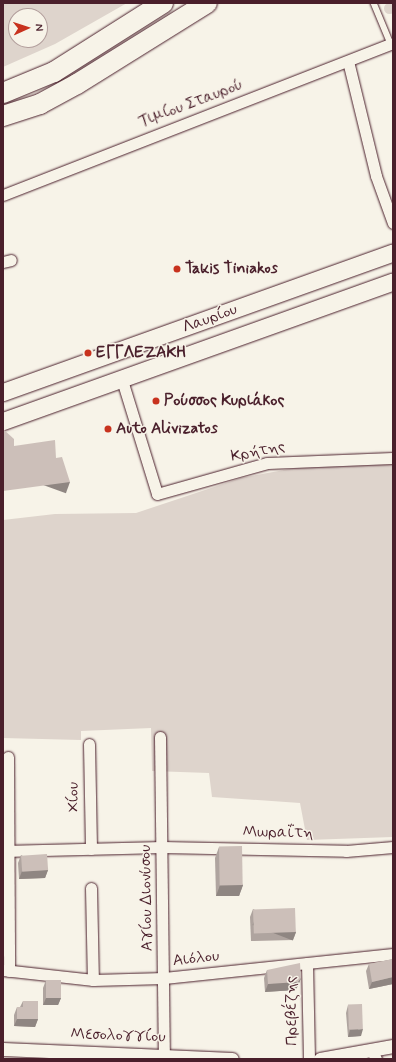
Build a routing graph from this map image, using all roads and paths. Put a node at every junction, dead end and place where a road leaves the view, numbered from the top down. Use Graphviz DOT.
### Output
graph roads {
  1 [pos="163,3"];
  2 [pos="207,3"];
  3 [pos="374,3"];
  4 [pos="392,44"];
  5 [pos="348,61"];
  6 [pos="3,93"];
  7 [pos="3,116"];
  8 [pos="3,195"];
  9 [pos="393,223"];
  10 [pos="393,252"];
  11 [pos="393,281"];
  12 [pos="122,380"];
  13 [pos="3,392"];
  14 [pos="3,421"];
  15 [pos="393,458"];
  16 [pos="160,737"];
  17 [pos="88,744"];
  18 [pos="8,757"];
  19 [pos="162,847"];
  20 [pos="393,847"];
  21 [pos="91,849"];
  22 [pos="6,851"];
  23 [pos="91,888"];
  24 [pos="393,954"];
  25 [pos="307,963"];
  26 [pos="6,971"];
  27 [pos="164,978"];
  28 [pos="93,980"];
  29 [pos="393,1046"];
  30 [pos="3,1049"];
  31 [pos="374,1055"];
  32 [pos="164,1057"];
  33 [pos="232,1059"];
  34 [pos="309,1059"];
  35 [pos="320,1059"];
  1 -- 6 [label="highway"];
  2 -- 7 [label="highway"];
  3 -- 4 [label="lane"];
  4 -- 5 [label="street, Τιμίου Σταυρού"];
  5 -- 8 [label="street, Τιμίου Σταυρού"];
  5 -- 9 [label="street"];
  10 -- 13 [label="main road, Λαυρίου"];
  11 -- 12 [label="main road, Λαυρίου"];
  12 -- 14 [label="main road, Λαυρίου"];
  12 -- 15 [label="street, Κρήτης"];
  16 -- 19 [label="street, Αγίου Διονύσου"];
  17 -- 21 [label="street, Χίου"];
  18 -- 22 [label="street"];
  19 -- 20 [label="street, Μωραΐτη"];
  19 -- 21 [label="street, Μωραΐτη"];
  19 -- 27 [label="street, Αγίου Διονύσου"];
  21 -- 22 [label="street, Μωραΐτη"];
  22 -- 26 [label="street"];
  23 -- 28 [label="street"];
  24 -- 25 [label="street, Αιόλου"];
  25 -- 27 [label="street, Αιόλου"];
  25 -- 34 [label="street, Πρεβέζης"];
  26 -- 28 [label="street, Αιόλου"];
  27 -- 28 [label="street, Αιόλου"];
  27 -- 32 [label="street, Αγίου Διονύσου"];
  29 -- 31 [label="street"];
  30 -- 32 [label="street, Μεσολογγίου"];
  31 -- 35 [label="street"];
  32 -- 33 [label="street, Μεσολογγίου"];
}
